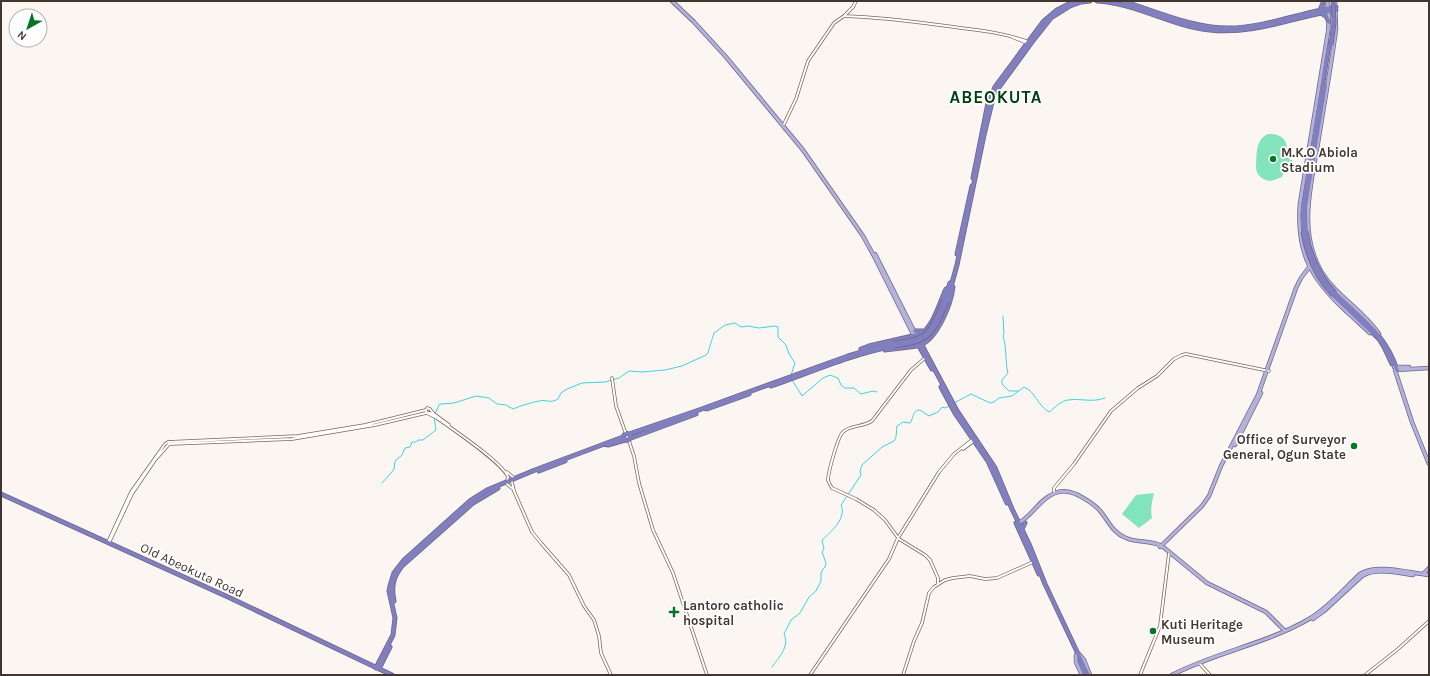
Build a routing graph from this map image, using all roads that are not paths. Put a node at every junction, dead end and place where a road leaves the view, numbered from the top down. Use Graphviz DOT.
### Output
graph roads {
  1 [pos="672,1"];
  2 [pos="675,1"];
  3 [pos="856,1"];
  4 [pos="1075,1"];
  5 [pos="1090,1"];
  6 [pos="1098,1"];
  7 [pos="1122,1"];
  8 [pos="1324,1"];
  9 [pos="1327,1"];
  10 [pos="1333,1"];
  11 [pos="1336,9"];
  12 [pos="1328,10"];
  13 [pos="1320,11"];
  14 [pos="846,13"];
  15 [pos="844,16"];
  16 [pos="847,16"];
  17 [pos="1329,22"];
  18 [pos="1232,29"];
  19 [pos="1029,43"];
  20 [pos="742,75"];
  21 [pos="1319,113"];
  22 [pos="784,124"];
  23 [pos="831,189"];
  24 [pos="1318,264"];
  25 [pos="1310,268"];
  26 [pos="954,275"];
  27 [pos="926,330"];
  28 [pos="913,332"];
  29 [pos="916,336"];
  30 [pos="907,338"];
  31 [pos="1380,338"];
  32 [pos="927,341"];
  33 [pos="920,345"];
  34 [pos="908,347"];
  35 [pos="922,349"];
  36 [pos="855,355"];
  37 [pos="926,358"];
  38 [pos="1429,367"];
  39 [pos="1395,369"];
  40 [pos="1268,370"];
  41 [pos="612,380"];
  42 [pos="950,401"];
  43 [pos="427,412"];
  44 [pos="434,415"];
  45 [pos="627,437"];
  46 [pos="973,440"];
  47 [pos="1429,460"];
  48 [pos="1429,464"];
  49 [pos="1222,468"];
  50 [pos="515,478"];
  51 [pos="512,482"];
  52 [pos="507,483"];
  53 [pos="513,489"];
  54 [pos="1054,493"];
  55 [pos="1,494"];
  56 [pos="1024,522"];
  57 [pos="1019,525"];
  58 [pos="898,538"];
  59 [pos="109,543"];
  60 [pos="1163,547"];
  61 [pos="1171,553"];
  62 [pos="1034,562"];
  63 [pos="1429,570"];
  64 [pos="1423,574"];
  65 [pos="1429,576"];
  66 [pos="938,578"];
  67 [pos="942,581"];
  68 [pos="938,584"];
  69 [pos="1334,601"];
  70 [pos="1325,608"];
  71 [pos="1429,621"];
  72 [pos="1281,631"];
  73 [pos="1267,639"];
  74 [pos="1253,644"];
  75 [pos="1077,654"];
  76 [pos="1200,664"];
  77 [pos="378,667"];
  78 [pos="1366,674"];
  79 [pos="392,675"];
  80 [pos="396,675"];
  81 [pos="611,675"];
  82 [pos="706,675"];
  83 [pos="811,675"];
  84 [pos="903,675"];
  85 [pos="1086,675"];
  86 [pos="1140,675"];
  87 [pos="1174,675"];
  88 [pos="1210,675"];
  1 -- 20 [label="main road"];
  2 -- 20 [label="main road"];
  3 -- 14 [label="street"];
  4 -- 19 [label="highway"];
  5 -- 19 [label="highway"];
  6 -- 18 [label="highway"];
  7 -- 18 [label="highway"];
  8 -- 13 [label="highway"];
  9 -- 12 [label="main road"];
  10 -- 11 [label="main road"];
  10 -- 21 [label="highway, bridge"];
  11 -- 12 [label="highway"];
  11 -- 21 [label="main road"];
  12 -- 13 [label="highway"];
  12 -- 17 [label="main road"];
  13 -- 17 [label="highway"];
  13 -- 18 [label="highway"];
  14 -- 15 [label="street"];
  14 -- 16 [label="street"];
  15 -- 16 [label="street"];
  15 -- 22 [label="street"];
  16 -- 19 [label="street"];
  17 -- 21 [label="main road"];
  19 -- 26 [label="highway"];
  20 -- 22 [label="main road"];
  20 -- 23 [label="main road"];
  21 -- 24 [label="main road"];
  21 -- 25 [label="main road"];
  21 -- 31 [label="highway, bridge"];
  22 -- 23 [label="main road"];
  23 -- 28 [label="main road"];
  24 -- 25 [label="main road"];
  24 -- 31 [label="main road"];
  25 -- 31 [label="main road"];
  25 -- 40 [label="main road"];
  26 -- 27 [label="highway"];
  26 -- 32 [label="highway"];
  26 -- 36 [label="highway, bridge"];
  27 -- 28 [label="highway"];
  27 -- 29 [label="highway"];
  28 -- 29 [label="main road"];
  28 -- 30 [label="highway"];
  29 -- 30 [label="highway"];
  29 -- 33 [label="highway"];
  30 -- 36 [label="highway"];
  31 -- 39 [label="highway"];
  32 -- 33 [label="highway"];
  32 -- 35 [label="highway"];
  33 -- 34 [label="highway"];
  33 -- 35 [label="highway"];
  34 -- 35 [label="highway"];
  34 -- 36 [label="highway"];
  35 -- 37 [label="highway"];
  35 -- 42 [label="highway"];
  36 -- 45 [label="highway"];
  37 -- 42 [label="highway"];
  37 -- 58 [label="street"];
  38 -- 39 [label="main road"];
  39 -- 47 [label="main road"];
  39 -- 48 [label="main road"];
  40 -- 49 [label="main road"];
  40 -- 54 [label="street"];
  41 -- 45 [label="street"];
  42 -- 46 [label="highway"];
  43 -- 44 [label="street"];
  43 -- 44 [label="street"];
  43 -- 59 [label="street"];
  44 -- 50 [label="street"];
  44 -- 52 [label="street"];
  45 -- 50 [label="highway"];
  45 -- 51 [label="highway"];
  45 -- 82 [label="street"];
  46 -- 57 [label="highway"];
  46 -- 57 [label="highway"];
  46 -- 58 [label="street"];
  49 -- 60 [label="main road"];
  49 -- 60 [label="main road"];
  50 -- 52 [label="highway"];
  51 -- 52 [label="highway"];
  51 -- 53 [label="street"];
  52 -- 53 [label="street"];
  52 -- 77 [label="highway"];
  53 -- 81 [label="street"];
  54 -- 56 [label="main road"];
  54 -- 60 [label="main road"];
  55 -- 59 [label="highway, Old Abeokuta Road"];
  56 -- 57 [label="highway"];
  56 -- 57 [label="highway"];
  56 -- 60 [label="main road"];
  57 -- 62 [label="highway"];
  57 -- 75 [label="highway"];
  58 -- 66 [label="street"];
  58 -- 83 [label="street"];
  59 -- 77 [label="highway, Old Abeokuta Road"];
  60 -- 61 [label="main road"];
  61 -- 72 [label="main road"];
  61 -- 86 [label="street"];
  62 -- 67 [label="street"];
  62 -- 75 [label="highway"];
  63 -- 64 [label="main road"];
  63 -- 65 [label="main road"];
  64 -- 65 [label="main road"];
  64 -- 69 [label="main road"];
  65 -- 69 [label="main road"];
  66 -- 67 [label="street"];
  66 -- 68 [label="street"];
  67 -- 68 [label="street"];
  68 -- 84 [label="street"];
  69 -- 70 [label="main road"];
  70 -- 72 [label="main road"];
  70 -- 73 [label="main road"];
  71 -- 78 [label="street"];
  72 -- 73 [label="main road"];
  73 -- 74 [label="main road"];
  74 -- 76 [label="main road"];
  74 -- 87 [label="main road"];
  75 -- 85 [label="highway"];
  75 -- 85 [label="main road"];
  75 -- 85 [label="main road"];
  76 -- 87 [label="main road"];
  76 -- 88 [label="street"];
  77 -- 79 [label="highway, Old Abeokuta Road"];
  77 -- 80 [label="highway, Old Abeokuta Road"];
}
